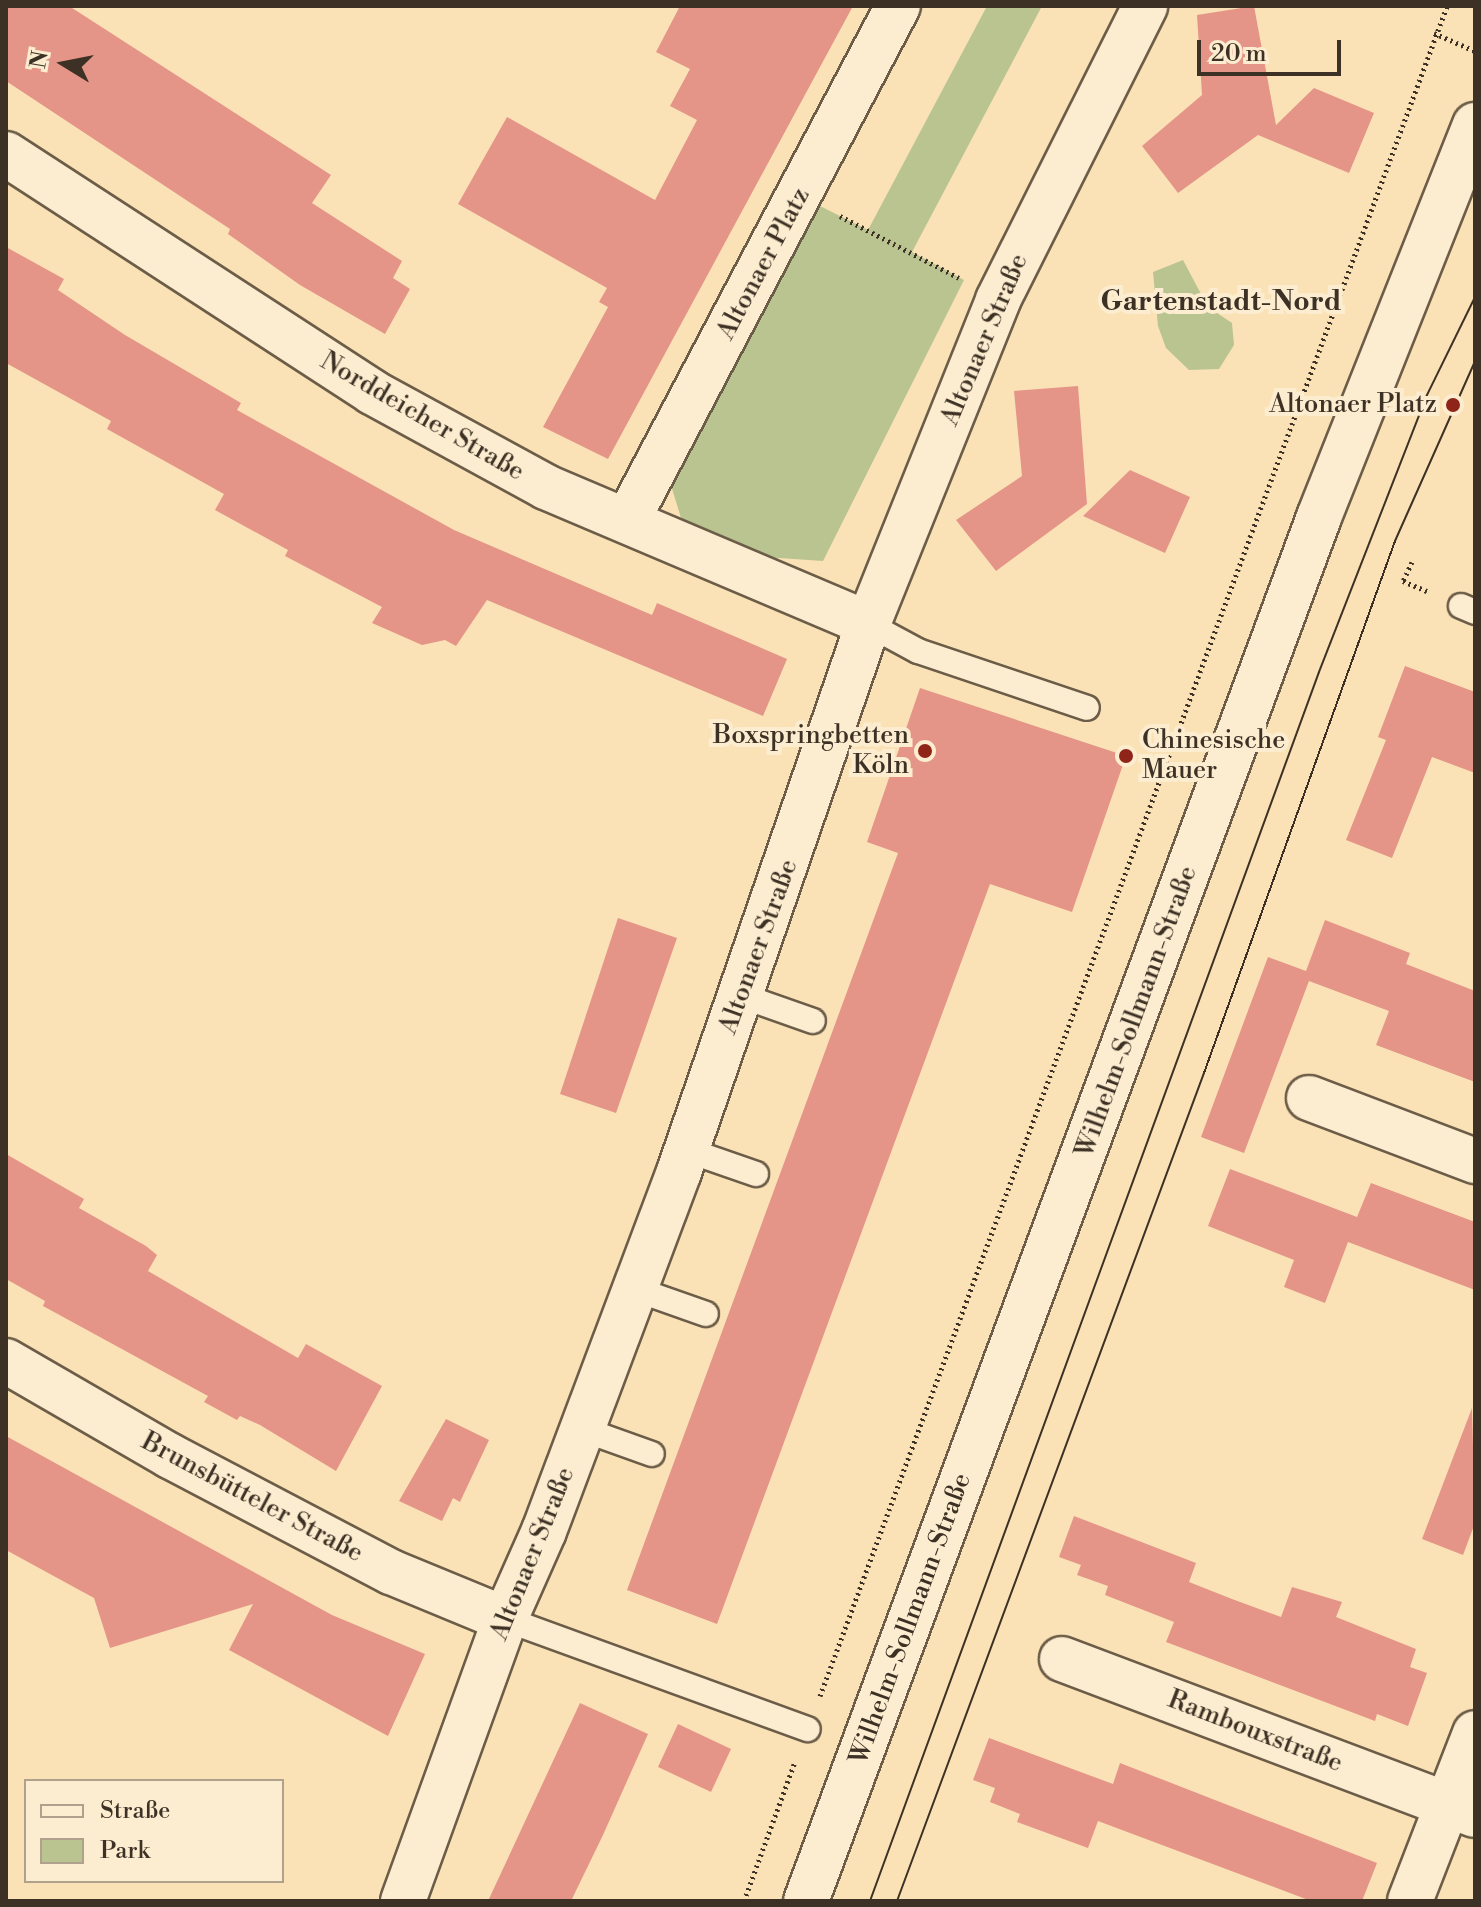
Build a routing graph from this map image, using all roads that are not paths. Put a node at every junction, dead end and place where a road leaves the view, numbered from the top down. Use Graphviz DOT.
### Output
graph roads {
  1 [pos="898,6"];
  2 [pos="1145,6"];
  3 [pos="1475,125"];
  4 [pos="6,154"];
  5 [pos="627,521"];
  6 [pos="868,624"];
  7 [pos="1087,708"];
  8 [pos="742,996"];
  9 [pos="813,1021"];
  10 [pos="1309,1098"];
  11 [pos="687,1150"];
  12 [pos="1475,1161"];
  13 [pos="756,1174"];
  14 [pos="635,1289"];
  15 [pos="706,1314"];
  16 [pos="6,1361"];
  17 [pos="582,1429"];
  18 [pos="652,1454"];
  19 [pos="505,1619"];
  20 [pos="1062,1659"];
  21 [pos="808,1729"];
  22 [pos="1475,1733"];
  23 [pos="1461,1810"];
  24 [pos="403,1901"];
  25 [pos="806,1901"];
  26 [pos="1410,1901"];
  1 -- 5 [label="street, Altonaer Platz"];
  2 -- 6 [label="street, Altonaer Straße"];
  3 -- 25 [label="street, Wilhelm-Sollmann-Straße"];
  4 -- 5 [label="street, Norddeicher Straße"];
  5 -- 6 [label="street, Norddeicher Straße"];
  6 -- 7 [label="lane"];
  6 -- 8 [label="street, Altonaer Straße"];
  8 -- 9 [label="lane"];
  8 -- 11 [label="street, Altonaer Straße"];
  10 -- 12 [label="street"];
  11 -- 13 [label="lane"];
  11 -- 14 [label="street, Altonaer Straße"];
  14 -- 15 [label="lane"];
  14 -- 17 [label="street, Altonaer Straße"];
  16 -- 19 [label="street, Brunsbütteler Straße"];
  17 -- 18 [label="lane"];
  17 -- 19 [label="street, Altonaer Straße"];
  19 -- 21 [label="lane"];
  19 -- 24 [label="street, Altonaer Straße"];
  20 -- 23 [label="street, Rambouxstraße"];
  22 -- 23 [label="street"];
  23 -- 26 [label="street"];
}
